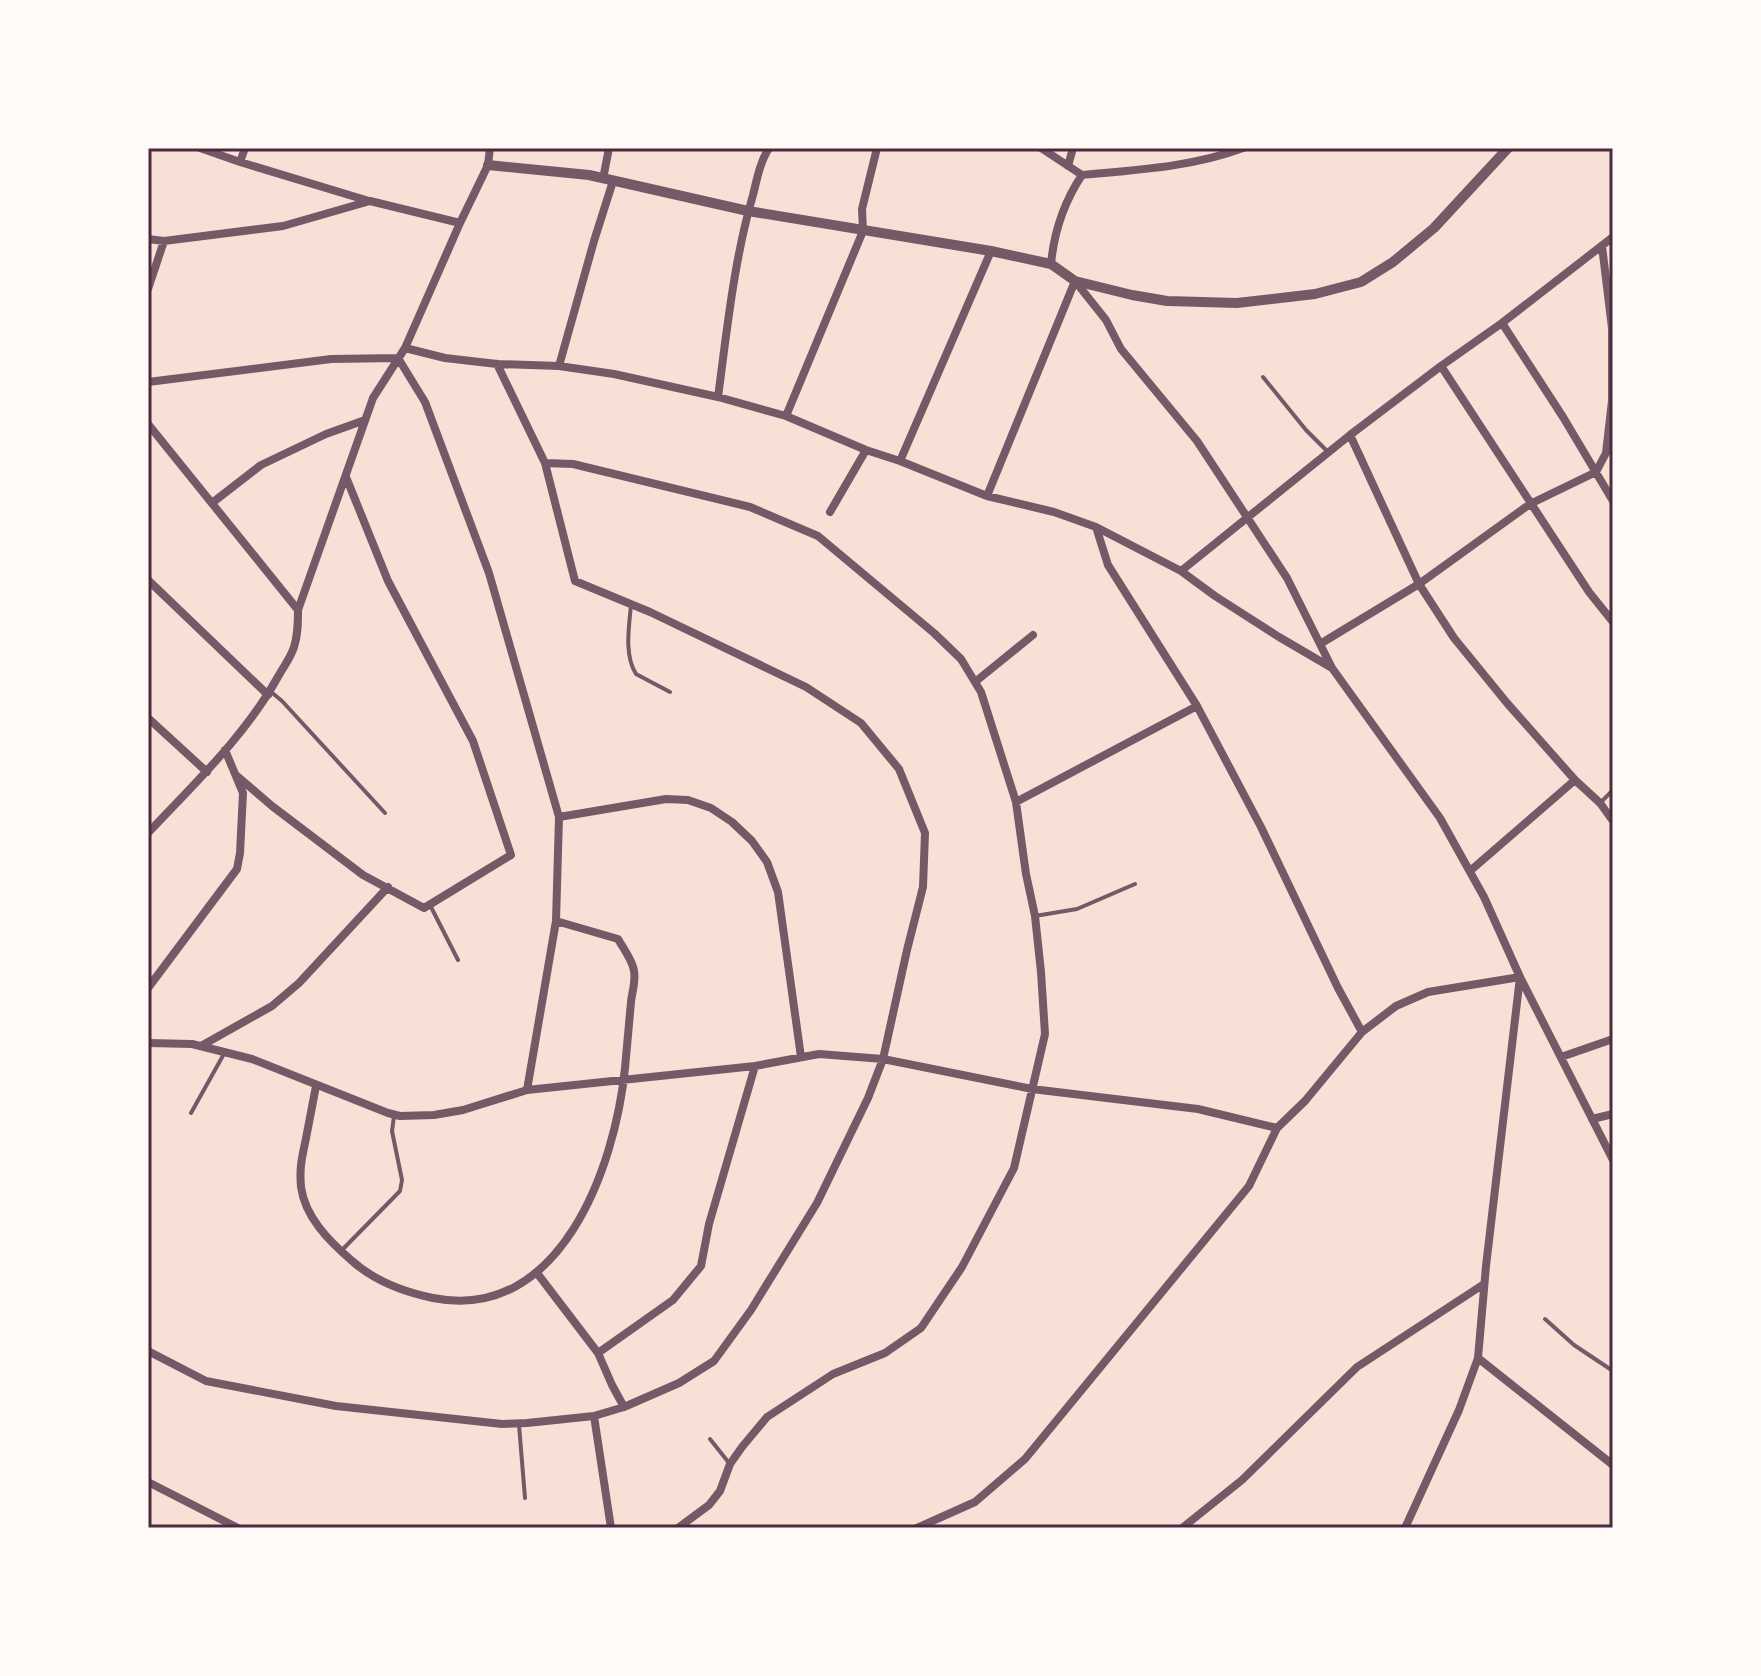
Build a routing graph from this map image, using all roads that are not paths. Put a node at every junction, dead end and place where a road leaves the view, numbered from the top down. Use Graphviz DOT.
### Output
graph roads {
  1 [pos="200,148"];
  2 [pos="245,148"];
  3 [pos="490,148"];
  4 [pos="609,148"];
  5 [pos="769,148"];
  6 [pos="877,148"];
  7 [pos="1041,148"];
  8 [pos="1073,148"];
  9 [pos="1243,148"];
  10 [pos="1508,148"];
  11 [pos="240,162"];
  12 [pos="488,165"];
  13 [pos="1068,166"];
  14 [pos="1082,175"];
  15 [pos="608,180"];
  16 [pos="370,201"];
  17 [pos="748,211"];
  18 [pos="460,223"];
  19 [pos="863,231"];
  20 [pos="1613,237"];
  21 [pos="148,239"];
  22 [pos="164,241"];
  23 [pos="1602,246"];
  24 [pos="991,251"];
  25 [pos="1051,264"];
  26 [pos="1075,281"];
  27 [pos="148,289"];
  28 [pos="1502,323"];
  29 [pos="405,348"];
  30 [pos="398,358"];
  31 [pos="497,364"];
  32 [pos="559,366"];
  33 [pos="1441,366"];
  34 [pos="1263,377"];
  35 [pos="148,382"];
  36 [pos="718,397"];
  37 [pos="786,416"];
  38 [pos="365,420"];
  39 [pos="148,424"];
  40 [pos="1350,435"];
  41 [pos="866,450"];
  42 [pos="1328,452"];
  43 [pos="900,461"];
  44 [pos="545,463"];
  45 [pos="1596,472"];
  46 [pos="345,476"];
  47 [pos="987,496"];
  48 [pos="1613,501"];
  49 [pos="212,503"];
  50 [pos="1530,504"];
  51 [pos="830,512"];
  52 [pos="1246,517"];
  53 [pos="1096,527"];
  54 [pos="1181,571"];
  55 [pos="148,580"];
  56 [pos="1419,584"];
  57 [pos="631,604"];
  58 [pos="298,610"];
  59 [pos="1613,622"];
  60 [pos="1033,635"];
  61 [pos="1320,644"];
  62 [pos="1332,668"];
  63 [pos="975,682"];
  64 [pos="670,692"];
  65 [pos="269,693"];
  66 [pos="1197,706"];
  67 [pos="148,718"];
  68 [pos="225,750"];
  69 [pos="207,772"];
  70 [pos="237,776"];
  71 [pos="1575,780"];
  72 [pos="1613,790"];
  73 [pos="1016,802"];
  74 [pos="1600,803"];
  75 [pos="385,813"];
  76 [pos="559,817"];
  77 [pos="1613,821"];
  78 [pos="148,833"];
  79 [pos="1470,871"];
  80 [pos="1135,884"];
  81 [pos="388,887"];
  82 [pos="430,905"];
  83 [pos="1035,916"];
  84 [pos="556,921"];
  85 [pos="458,960"];
  86 [pos="1520,977"];
  87 [pos="148,988"];
  88 [pos="1362,1032"];
  89 [pos="1613,1039"];
  90 [pos="148,1043"];
  91 [pos="201,1046"];
  92 [pos="225,1052"];
  93 [pos="801,1057"];
  94 [pos="1561,1057"];
  95 [pos="883,1059"];
  96 [pos="755,1066"];
  97 [pos="624,1080"];
  98 [pos="316,1086"];
  99 [pos="1032,1089"];
  100 [pos="527,1090"];
  101 [pos="191,1113"];
  102 [pos="394,1114"];
  103 [pos="1613,1114"];
  104 [pos="1592,1119"];
  105 [pos="1277,1128"];
  106 [pos="1613,1160"];
  107 [pos="340,1251"];
  108 [pos="537,1273"];
  109 [pos="1484,1284"];
  110 [pos="1545,1319"];
  111 [pos="148,1351"];
  112 [pos="598,1353"];
  113 [pos="1478,1358"];
  114 [pos="1613,1371"];
  115 [pos="624,1407"];
  116 [pos="594,1416"];
  117 [pos="519,1423"];
  118 [pos="710,1439"];
  119 [pos="730,1464"];
  120 [pos="1613,1465"];
  121 [pos="148,1482"];
  122 [pos="525,1498"];
  123 [pos="238,1528"];
  124 [pos="611,1528"];
  125 [pos="678,1528"];
  126 [pos="917,1528"];
  127 [pos="1182,1528"];
  128 [pos="1405,1528"];
  1 -- 11 [label="street"];
  2 -- 11 [label="street"];
  3 -- 12 [label="street"];
  4 -- 15 [label="street"];
  5 -- 17 [label="street"];
  6 -- 19 [label="street"];
  7 -- 13 [label="street"];
  8 -- 13 [label="street"];
  9 -- 14 [label="street"];
  10 -- 26 [label="street"];
  11 -- 16 [label="street"];
  12 -- 15 [label="street"];
  12 -- 18 [label="street"];
  13 -- 14 [label="street"];
  14 -- 25 [label="street"];
  15 -- 17 [label="street"];
  15 -- 32 [label="street"];
  16 -- 18 [label="street"];
  16 -- 22 [label="street"];
  17 -- 19 [label="street"];
  17 -- 36 [label="street"];
  18 -- 29 [label="street"];
  19 -- 24 [label="street"];
  19 -- 37 [label="street"];
  20 -- 23 [label="street"];
  21 -- 22 [label="street"];
  22 -- 27 [label="street"];
  23 -- 28 [label="street"];
  23 -- 45 [label="street"];
  24 -- 25 [label="street"];
  24 -- 43 [label="street"];
  25 -- 26 [label="street"];
  26 -- 47 [label="street"];
  26 -- 52 [label="street"];
  28 -- 33 [label="street"];
  28 -- 45 [label="street"];
  29 -- 30 [label="street"];
  29 -- 31 [label="street"];
  30 -- 35 [label="street"];
  30 -- 38 [label="street"];
  30 -- 76 [label="street"];
  31 -- 32 [label="street"];
  31 -- 44 [label="street"];
  32 -- 36 [label="street"];
  33 -- 40 [label="street"];
  33 -- 50 [label="street"];
  34 -- 42 [label="lane"];
  36 -- 37 [label="street"];
  37 -- 41 [label="street"];
  38 -- 46 [label="street"];
  38 -- 49 [label="street"];
  39 -- 49 [label="street"];
  40 -- 42 [label="street"];
  40 -- 56 [label="street"];
  41 -- 43 [label="street"];
  41 -- 51 [label="street"];
  42 -- 52 [label="street"];
  43 -- 47 [label="street"];
  44 -- 57 [label="street"];
  44 -- 63 [label="street"];
  45 -- 48 [label="street"];
  45 -- 50 [label="street"];
  46 -- 58 [label="street"];
  46 -- 82 [label="street"];
  47 -- 53 [label="street"];
  49 -- 58 [label="street"];
  50 -- 56 [label="street"];
  50 -- 59 [label="street"];
  52 -- 54 [label="street"];
  52 -- 61 [label="street"];
  53 -- 54 [label="street"];
  53 -- 66 [label="street"];
  54 -- 62 [label="street"];
  55 -- 65 [label="street"];
  56 -- 61 [label="street"];
  56 -- 71 [label="street"];
  57 -- 64 [label="lane"];
  57 -- 95 [label="street"];
  58 -- 65 [label="street"];
  60 -- 63 [label="street"];
  61 -- 62 [label="street"];
  62 -- 79 [label="street"];
  63 -- 73 [label="street"];
  65 -- 68 [label="street"];
  65 -- 75 [label="lane"];
  66 -- 73 [label="street"];
  66 -- 88 [label="street"];
  67 -- 69 [label="street"];
  68 -- 69 [label="street"];
  68 -- 70 [label="street"];
  69 -- 78 [label="street"];
  70 -- 81 [label="street"];
  70 -- 87 [label="street"];
  71 -- 74 [label="street"];
  71 -- 79 [label="street"];
  72 -- 74 [label="lane"];
  73 -- 83 [label="street"];
  74 -- 77 [label="street"];
  76 -- 84 [label="street"];
  76 -- 93 [label="street"];
  79 -- 86 [label="street"];
  80 -- 83 [label="lane"];
  81 -- 82 [label="street"];
  81 -- 91 [label="street"];
  82 -- 85 [label="lane"];
  83 -- 99 [label="street"];
  84 -- 97 [label="street"];
  84 -- 100 [label="street"];
  86 -- 88 [label="street"];
  86 -- 94 [label="street"];
  86 -- 109 [label="street"];
  88 -- 105 [label="street"];
  89 -- 94 [label="street"];
  90 -- 91 [label="street"];
  91 -- 92 [label="street"];
  92 -- 98 [label="street"];
  92 -- 101 [label="lane"];
  93 -- 95 [label="street"];
  93 -- 96 [label="street"];
  94 -- 104 [label="street"];
  95 -- 99 [label="street"];
  95 -- 115 [label="street"];
  96 -- 97 [label="street"];
  96 -- 112 [label="street"];
  97 -- 100 [label="street"];
  97 -- 108 [label="street"];
  98 -- 102 [label="street"];
  98 -- 107 [label="street"];
  99 -- 105 [label="street"];
  99 -- 119 [label="street"];
  100 -- 102 [label="street"];
  102 -- 107 [label="lane"];
  103 -- 104 [label="street"];
  104 -- 106 [label="street"];
  105 -- 126 [label="street"];
  107 -- 108 [label="street"];
  108 -- 112 [label="street"];
  109 -- 113 [label="street"];
  109 -- 127 [label="street"];
  110 -- 114 [label="lane"];
  111 -- 117 [label="street"];
  112 -- 115 [label="street"];
  113 -- 120 [label="street"];
  113 -- 128 [label="street"];
  115 -- 116 [label="street"];
  116 -- 117 [label="street"];
  116 -- 124 [label="street"];
  117 -- 122 [label="lane"];
  118 -- 119 [label="lane"];
  119 -- 125 [label="street"];
  121 -- 123 [label="street"];
}
